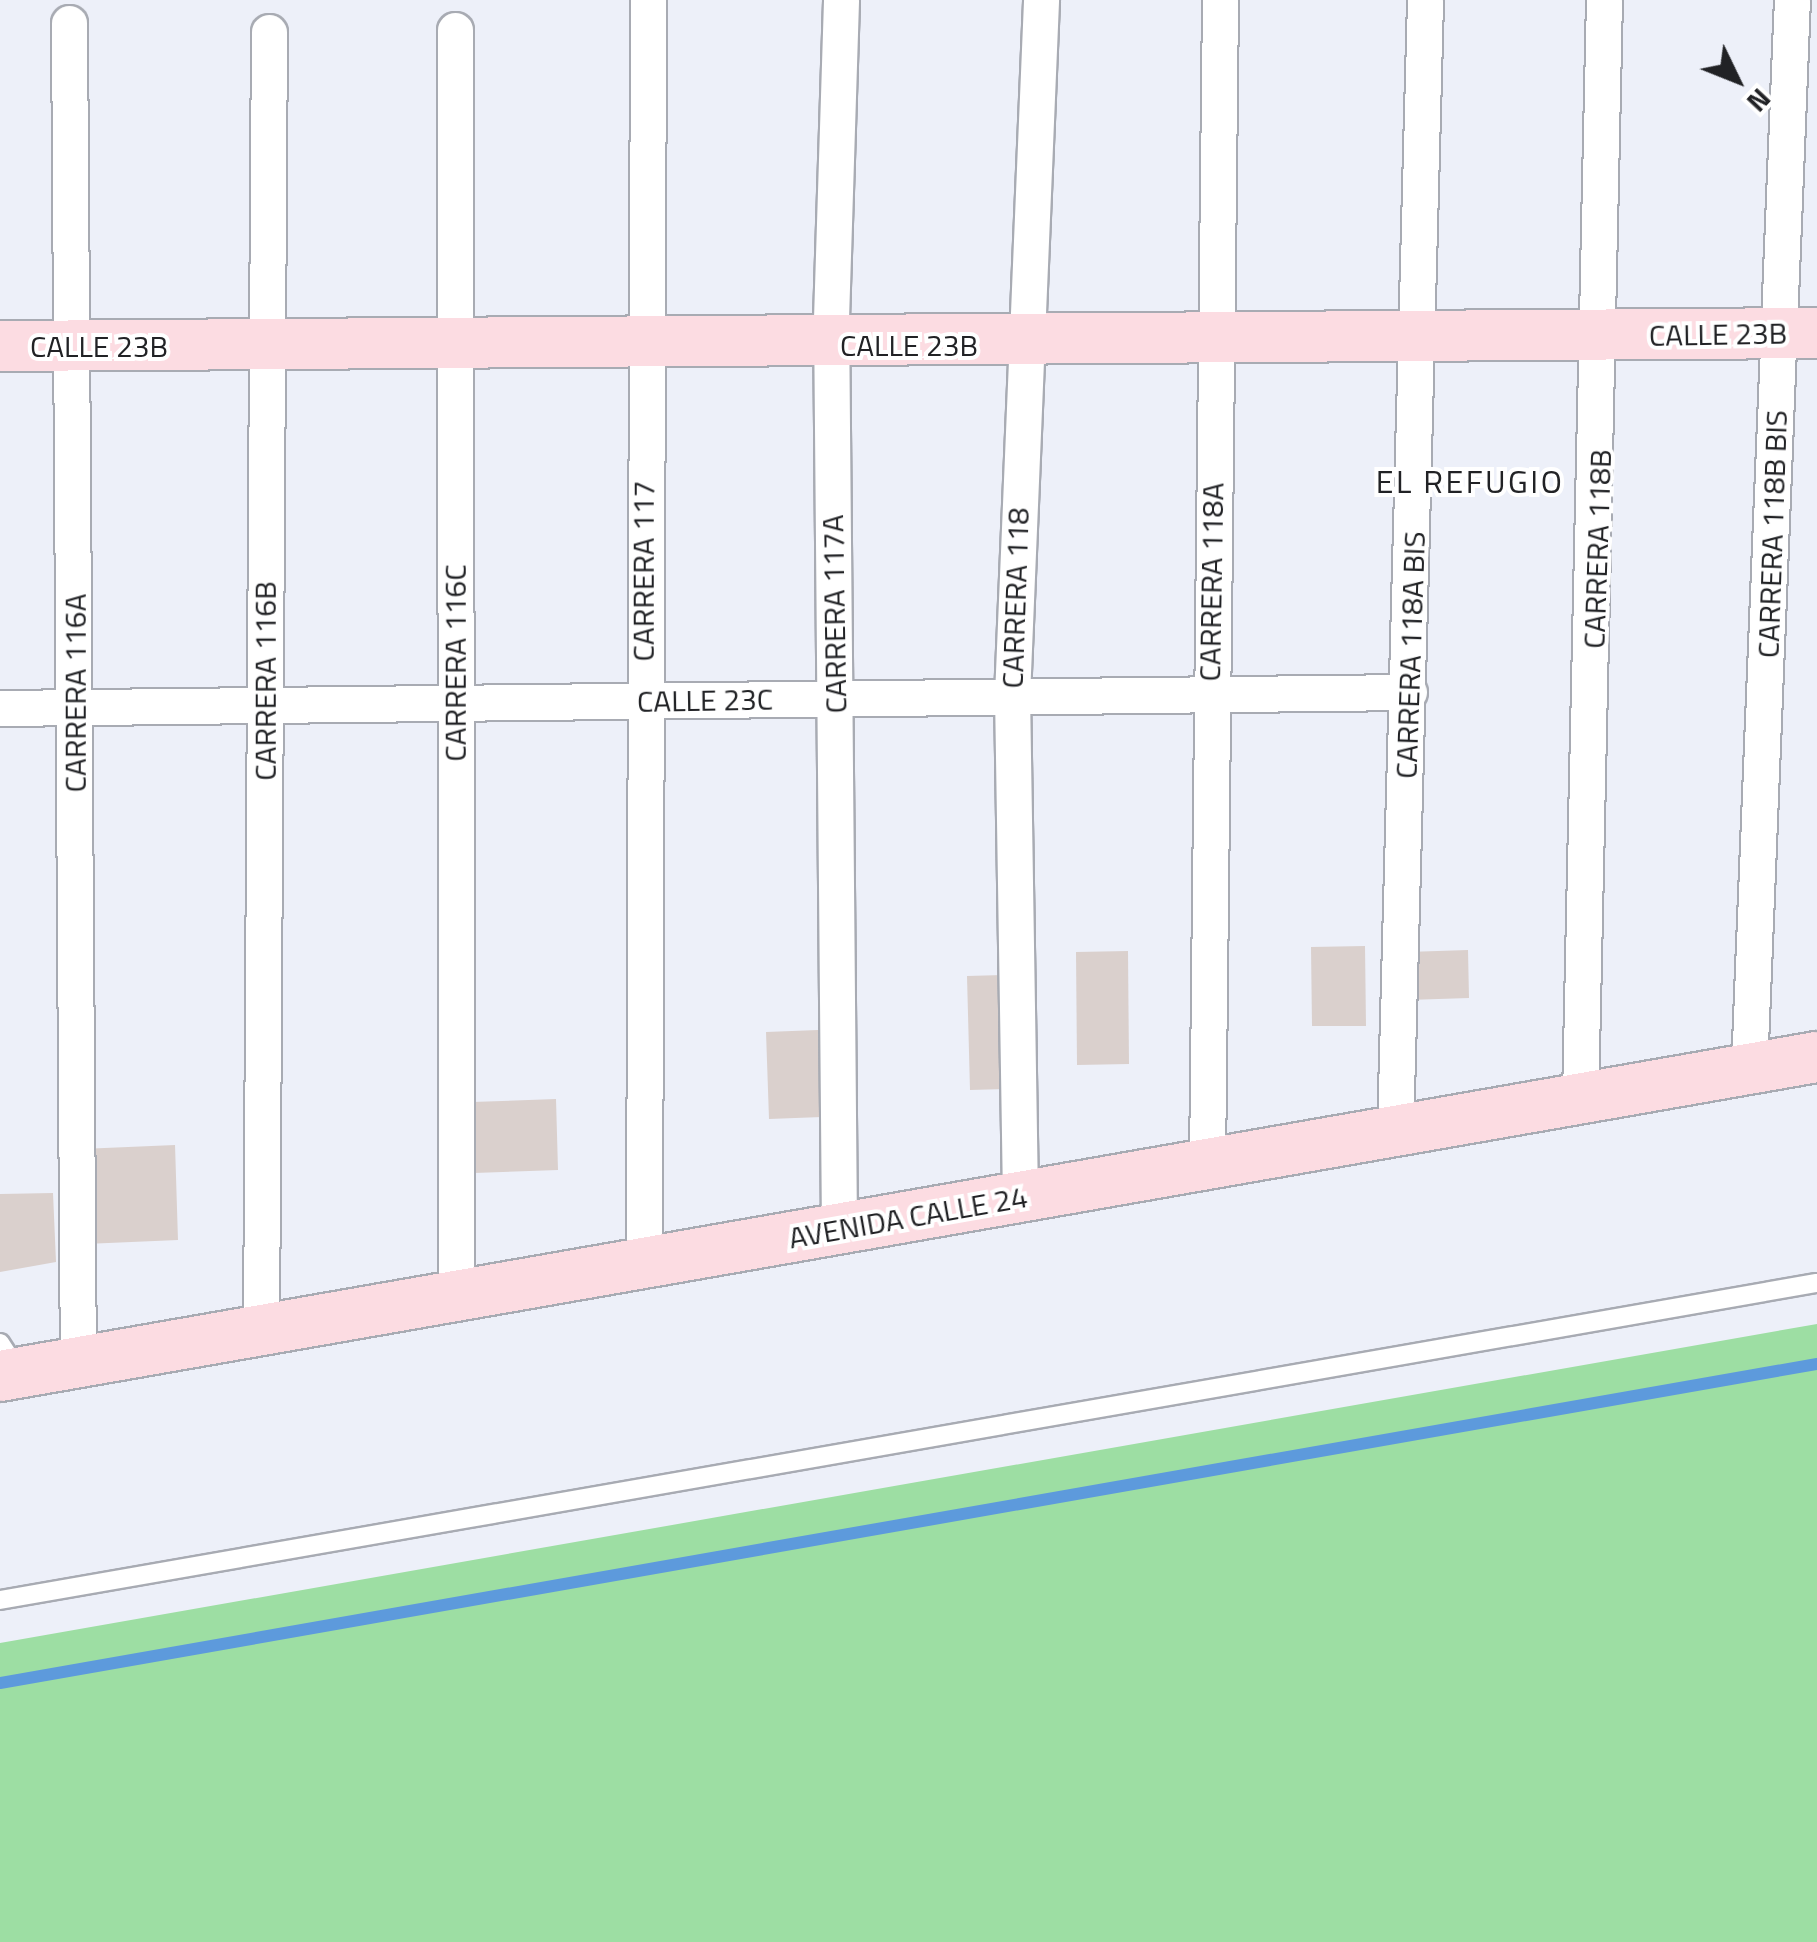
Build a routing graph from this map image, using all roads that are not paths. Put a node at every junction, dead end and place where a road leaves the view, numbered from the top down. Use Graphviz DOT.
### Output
graph roads {
  1 [pos="648,0"];
  2 [pos="841,0"];
  3 [pos="1041,0"];
  4 [pos="1220,0"];
  5 [pos="1425,0"];
  6 [pos="1604,0"];
  7 [pos="1792,0"];
  8 [pos="69,23"];
  9 [pos="455,30"];
  10 [pos="269,32"];
  11 [pos="1799,333"];
  12 [pos="1603,337"];
  13 [pos="1419,339"];
  14 [pos="1215,341"];
  15 [pos="1022,344"];
  16 [pos="643,345"];
  17 [pos="831,345"];
  18 [pos="0,346"];
  19 [pos="72,346"];
  20 [pos="267,346"];
  21 [pos="455,346"];
  22 [pos="1409,692"];
  23 [pos="1210,694"];
  24 [pos="1012,696"];
  25 [pos="835,698"];
  26 [pos="643,700"];
  27 [pos="455,703"];
  28 [pos="265,705"];
  29 [pos="74,707"];
  30 [pos="0,708"];
  31 [pos="1817,1057"];
  32 [pos="1749,1069"];
  33 [pos="1580,1098"];
  34 [pos="1395,1130"];
  35 [pos="1207,1164"];
  36 [pos="1020,1197"];
  37 [pos="839,1228"];
  38 [pos="644,1263"];
  39 [pos="1817,1283"];
  40 [pos="456,1296"];
  41 [pos="261,1330"];
  42 [pos="78,1363"];
  43 [pos="6,1364"];
  44 [pos="0,1600"];
  1 -- 16 [label="street, CARRERA 117"];
  2 -- 17 [label="street, CARRERA 117A"];
  3 -- 15 [label="street, CARRERA 118"];
  4 -- 14 [label="street, CARRERA 118A"];
  5 -- 13 [label="street, CARRERA 118A BIS"];
  6 -- 12 [label="street, CARRERA 118B"];
  7 -- 11 [label="street, CARRERA 118B BIS"];
  8 -- 19 [label="street, CARRERA 116A"];
  9 -- 21 [label="street, CARRERA 116C"];
  10 -- 20 [label="street, CARRERA 116B"];
  11 -- 12 [label="main road, CALLE 23B"];
  11 -- 32 [label="street, CARRERA 118B BIS"];
  12 -- 13 [label="main road, CALLE 23B"];
  12 -- 33 [label="street, CARRERA 118B"];
  13 -- 14 [label="main road, CALLE 23B"];
  13 -- 22 [label="street, CARRERA 118A BIS"];
  14 -- 15 [label="main road, CALLE 23B"];
  14 -- 23 [label="street, CARRERA 118A"];
  15 -- 17 [label="main road, CALLE 23B"];
  15 -- 24 [label="street, CARRERA 118"];
  16 -- 17 [label="main road, CALLE 23B"];
  16 -- 21 [label="main road, CALLE 23B"];
  16 -- 26 [label="street, CARRERA 117"];
  17 -- 25 [label="street, CARRERA 117A"];
  18 -- 19 [label="main road, CALLE 23B"];
  19 -- 20 [label="main road, CALLE 23B"];
  19 -- 29 [label="street, CARRERA 116A"];
  20 -- 21 [label="main road, CALLE 23B"];
  20 -- 28 [label="street, CARRERA 116B"];
  21 -- 27 [label="street, CARRERA 116C"];
  22 -- 23 [label="street, CALLE 23C"];
  22 -- 34 [label="street, CARRERA 118A BIS"];
  23 -- 24 [label="street, CALLE 23C"];
  23 -- 35 [label="street, CARRERA 118A"];
  24 -- 25 [label="street, CALLE 23C"];
  24 -- 36 [label="street, CARRERA 118"];
  25 -- 26 [label="street, CALLE 23C"];
  25 -- 37 [label="street, CARRERA 117A"];
  26 -- 27 [label="street, CALLE 23C"];
  26 -- 38 [label="street, CARRERA 117"];
  27 -- 28 [label="street, CALLE 23C"];
  27 -- 40 [label="street, CARRERA 116C"];
  28 -- 29 [label="street, CALLE 23C"];
  28 -- 41 [label="street, CARRERA 116B"];
  29 -- 30 [label="street, CALLE 23C"];
  29 -- 42 [label="street, CARRERA 116A"];
  31 -- 32 [label="main road, AVENIDA CALLE 24"];
  32 -- 33 [label="main road, AVENIDA CALLE 24"];
  33 -- 34 [label="main road, AVENIDA CALLE 24"];
  34 -- 35 [label="main road, AVENIDA CALLE 24"];
  35 -- 36 [label="main road, AVENIDA CALLE 24"];
  36 -- 37 [label="main road, AVENIDA CALLE 24"];
  37 -- 38 [label="main road, AVENIDA CALLE 24"];
  38 -- 40 [label="main road, AVENIDA CALLE 24"];
  39 -- 44 [label="lane"];
  40 -- 41 [label="main road, AVENIDA CALLE 24"];
  41 -- 42 [label="main road, AVENIDA CALLE 24"];
  42 -- 43 [label="main road, AVENIDA CALLE 24"];
}
